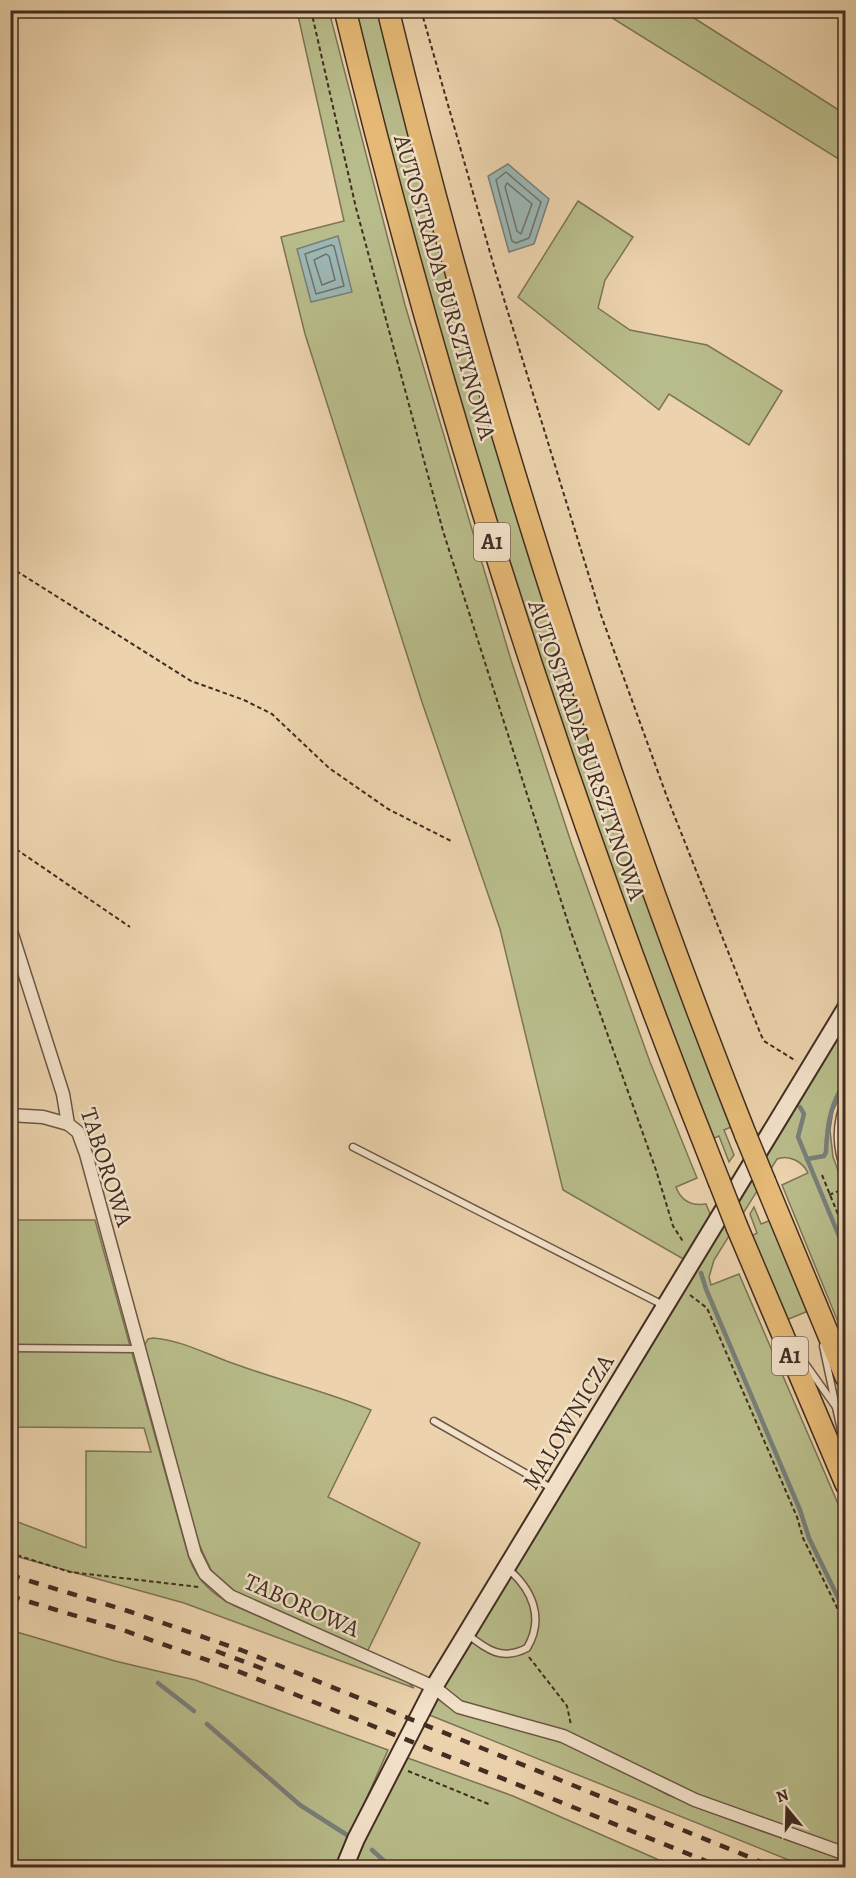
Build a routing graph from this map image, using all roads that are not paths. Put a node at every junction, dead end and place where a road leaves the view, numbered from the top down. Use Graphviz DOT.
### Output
graph roads {
  1 [pos="345,10"];
  2 [pos="388,10"];
  3 [pos="10,928"];
  4 [pos="846,1008"];
  5 [pos="846,1098"];
  6 [pos="10,1115"];
  7 [pos="68,1124"];
  8 [pos="353,1147"];
  9 [pos="846,1174"];
  10 [pos="666,1307"];
  11 [pos="815,1307"];
  12 [pos="776,1322"];
  13 [pos="10,1348"];
  14 [pos="140,1349"];
  15 [pos="846,1377"];
  16 [pos="836,1407"];
  17 [pos="434,1421"];
  18 [pos="846,1421"];
  19 [pos="846,1454"];
  20 [pos="846,1484"];
  21 [pos="554,1490"];
  22 [pos="507,1568"];
  23 [pos="466,1634"];
  24 [pos="434,1687"];
  25 [pos="846,1854"];
  26 [pos="344,1868"];
  1 -- 12 [label="highway, AUTOSTRADA BURSZTYNOWA / A1, bridge"];
  2 -- 11 [label="highway, AUTOSTRADA BURSZTYNOWA / A1, bridge"];
  3 -- 7 [label="street, TABOROWA"];
  4 -- 10 [label="street, MALOWNICZA"];
  5 -- 9 [label="lane"];
  6 -- 7 [label="street"];
  7 -- 14 [label="street, TABOROWA"];
  8 -- 10 [label="lane"];
  10 -- 21 [label="street, MALOWNICZA"];
  11 -- 15 [label="highway, AUTOSTRADA BURSZTYNOWA / A1"];
  11 -- 16 [label="lane"];
  12 -- 16 [label="lane"];
  12 -- 20 [label="highway, AUTOSTRADA BURSZTYNOWA / A1"];
  13 -- 14 [label="lane"];
  14 -- 24 [label="street, TABOROWA"];
  16 -- 18 [label="lane"];
  16 -- 19 [label="lane"];
  17 -- 21 [label="lane"];
  21 -- 22 [label="street, MALOWNICZA"];
  22 -- 23 [label="street, MALOWNICZA"];
  22 -- 23 [label="lane"];
  23 -- 24 [label="street, MALOWNICZA"];
  24 -- 25 [label="street, TABOROWA"];
  24 -- 26 [label="street, MALOWNICZA"];
}
